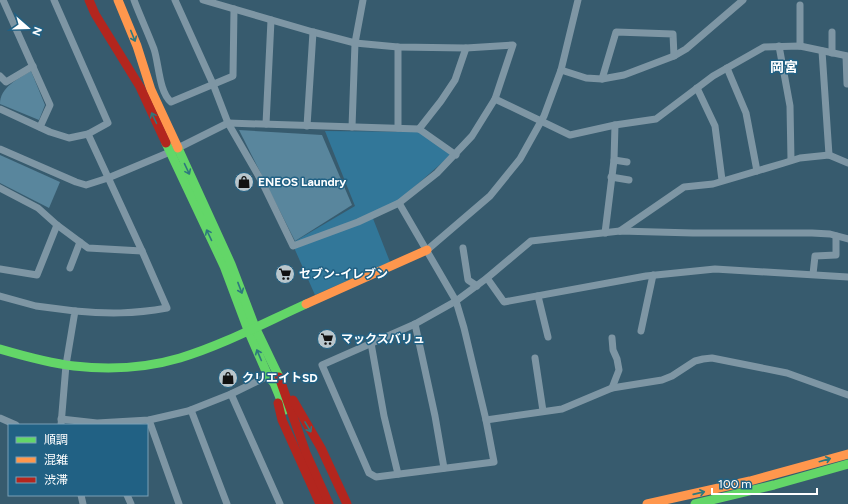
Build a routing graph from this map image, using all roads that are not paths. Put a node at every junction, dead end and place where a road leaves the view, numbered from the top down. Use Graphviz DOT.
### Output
graph roads {
  1 [pos="3,0"];
  2 [pos="54,0"];
  3 [pos="88,0"];
  4 [pos="118,0"];
  5 [pos="134,0"];
  6 [pos="175,0"];
  7 [pos="203,0"];
  8 [pos="363,0"];
  9 [pos="578,0"];
  10 [pos="743,0"];
  11 [pos="800,5"];
  12 [pos="234,9"];
  13 [pos="271,20"];
  14 [pos="313,32"];
  15 [pos="832,32"];
  16 [pos="355,43"];
  17 [pos="779,46"];
  18 [pos="800,46"];
  19 [pos="398,47"];
  20 [pos="466,48"];
  21 [pos="822,51"];
  22 [pos="832,53"];
  23 [pos="674,56"];
  24 [pos="847,56"];
  25 [pos="32,66"];
  26 [pos="727,68"];
  27 [pos="560,70"];
  28 [pos="0,76"];
  29 [pos="602,79"];
  30 [pos="213,84"];
  31 [pos="847,84"];
  32 [pos="697,88"];
  33 [pos="495,99"];
  34 [pos="0,109"];
  35 [pos="541,121"];
  36 [pos="228,123"];
  37 [pos="266,124"];
  38 [pos="615,125"];
  39 [pos="307,126"];
  40 [pos="40,127"];
  41 [pos="352,127"];
  42 [pos="398,128"];
  43 [pos="419,129"];
  44 [pos="88,134"];
  45 [pos="0,149"];
  46 [pos="174,150"];
  47 [pos="456,155"];
  48 [pos="829,155"];
  49 [pos="614,160"];
  50 [pos="791,160"];
  51 [pos="627,162"];
  52 [pos="848,163"];
  53 [pos="757,171"];
  54 [pos="611,177"];
  55 [pos="108,178"];
  56 [pos="629,180"];
  57 [pos="722,180"];
  58 [pos="0,188"];
  59 [pos="399,203"];
  60 [pos="56,225"];
  61 [pos="620,231"];
  62 [pos="605,233"];
  63 [pos="836,236"];
  64 [pos="848,239"];
  65 [pos="80,242"];
  66 [pos="463,248"];
  67 [pos="427,250"];
  68 [pos="142,251"];
  69 [pos="70,268"];
  70 [pos="0,269"];
  71 [pos="813,274"];
  72 [pos="653,275"];
  73 [pos="848,277"];
  74 [pos="487,278"];
  75 [pos="477,286"];
  76 [pos="0,296"];
  77 [pos="538,296"];
  78 [pos="456,301"];
  79 [pos="75,312"];
  80 [pos="415,324"];
  81 [pos="252,329"];
  82 [pos="641,331"];
  83 [pos="548,337"];
  84 [pos="612,338"];
  85 [pos="372,343"];
  86 [pos="0,349"];
  87 [pos="535,358"];
  88 [pos="66,365"];
  89 [pos="274,380"];
  90 [pos="612,388"];
  91 [pos="231,394"];
  92 [pos="848,395"];
  93 [pos="191,410"];
  94 [pos="543,411"];
  95 [pos="0,418"];
  96 [pos="149,420"];
  97 [pos="486,420"];
  98 [pos="61,422"];
  99 [pos="14,424"];
  100 [pos="100,424"];
  101 [pos="848,454"];
  102 [pos="848,464"];
  103 [pos="444,468"];
  104 [pos="398,474"];
  105 [pos="179,504"];
  106 [pos="227,504"];
  107 [pos="280,504"];
  108 [pos="320,504"];
  109 [pos="329,504"];
  110 [pos="347,504"];
  111 [pos="647,504"];
  112 [pos="695,504"];
  1 -- 25 [label="street"];
  2 -- 44 [label="street"];
  46 -- 3 [label="street, one-way"];
  4 -- 46 [label="street, one-way"];
  5 -- 30 [label="street"];
  6 -- 30 [label="street"];
  7 -- 12 [label="street"];
  8 -- 16 [label="street"];
  9 -- 27 [label="street"];
  10 -- 23 [label="street"];
  11 -- 18 [label="street"];
  12 -- 13 [label="street"];
  12 -- 30 [label="street"];
  13 -- 14 [label="street"];
  13 -- 37 [label="street"];
  14 -- 16 [label="street"];
  14 -- 39 [label="street"];
  15 -- 22 [label="street"];
  16 -- 19 [label="street"];
  16 -- 41 [label="street"];
  17 -- 18 [label="street"];
  17 -- 26 [label="street"];
  17 -- 50 [label="street"];
  18 -- 21 [label="street"];
  19 -- 20 [label="street"];
  19 -- 42 [label="street"];
  20 -- 33 [label="street"];
  20 -- 43 [label="street"];
  21 -- 22 [label="street"];
  21 -- 48 [label="street"];
  22 -- 24 [label="street"];
  23 -- 29 [label="street"];
  23 -- 29 [label="street"];
  24 -- 31 [label="street"];
  25 -- 28 [label="street"];
  25 -- 40 [label="street"];
  26 -- 32 [label="street"];
  26 -- 53 [label="street"];
  27 -- 29 [label="street"];
  27 -- 35 [label="street"];
  30 -- 36 [label="street"];
  32 -- 38 [label="street"];
  32 -- 57 [label="street"];
  33 -- 35 [label="street"];
  33 -- 47 [label="street"];
  34 -- 40 [label="street"];
  35 -- 38 [label="street"];
  35 -- 67 [label="street"];
  36 -- 37 [label="street"];
  36 -- 46 [label="street"];
  36 -- 59 [label="street"];
  37 -- 39 [label="street"];
  38 -- 49 [label="street"];
  39 -- 41 [label="street"];
  40 -- 44 [label="street"];
  41 -- 42 [label="street"];
  42 -- 43 [label="street"];
  43 -- 47 [label="street"];
  44 -- 55 [label="street"];
  45 -- 55 [label="street"];
  46 -- 55 [label="street"];
  46 -- 81 [label="street"];
  47 -- 59 [label="street"];
  48 -- 50 [label="street"];
  48 -- 52 [label="street"];
  49 -- 51 [label="street"];
  49 -- 54 [label="street"];
  50 -- 53 [label="street"];
  53 -- 57 [label="street"];
  54 -- 56 [label="street"];
  54 -- 62 [label="street"];
  55 -- 68 [label="street"];
  57 -- 61 [label="street"];
  58 -- 60 [label="street"];
  59 -- 67 [label="street"];
  60 -- 65 [label="street"];
  60 -- 70 [label="street"];
  61 -- 62 [label="street"];
  61 -- 63 [label="street"];
  62 -- 74 [label="street"];
  63 -- 64 [label="street"];
  63 -- 71 [label="street"];
  65 -- 68 [label="street"];
  65 -- 69 [label="street"];
  66 -- 75 [label="street"];
  67 -- 78 [label="street"];
  67 -- 81 [label="street"];
  68 -- 79 [label="street"];
  71 -- 72 [label="street"];
  71 -- 73 [label="street"];
  72 -- 77 [label="street"];
  72 -- 82 [label="street"];
  74 -- 75 [label="street"];
  74 -- 77 [label="street"];
  75 -- 78 [label="street"];
  76 -- 79 [label="street"];
  77 -- 83 [label="street"];
  78 -- 80 [label="street"];
  78 -- 97 [label="street"];
  79 -- 88 [label="street"];
  80 -- 85 [label="street"];
  80 -- 103 [label="street"];
  81 -- 88 [label="street"];
  89 -- 81 [label="street, one-way"];
  81 -- 89 [label="street"];
  84 -- 90 [label="street"];
  85 -- 104 [label="street"];
  85 -- 104 [label="street"];
  86 -- 88 [label="street"];
  87 -- 94 [label="street"];
  88 -- 98 [label="street"];
  89 -- 91 [label="street"];
  89 -- 108 [label="street"];
  89 -- 109 [label="street"];
  89 -- 110 [label="street, one-way"];
  90 -- 92 [label="street"];
  90 -- 94 [label="street"];
  91 -- 93 [label="street"];
  91 -- 107 [label="street"];
  93 -- 96 [label="street"];
  93 -- 106 [label="street"];
  94 -- 97 [label="street"];
  95 -- 99 [label="street"];
  96 -- 100 [label="street"];
  96 -- 105 [label="street"];
  97 -- 103 [label="street"];
  98 -- 100 [label="street"];
  111 -- 101 [label="street, one-way"];
  102 -- 112 [label="street"];
  103 -- 104 [label="street"];
}
